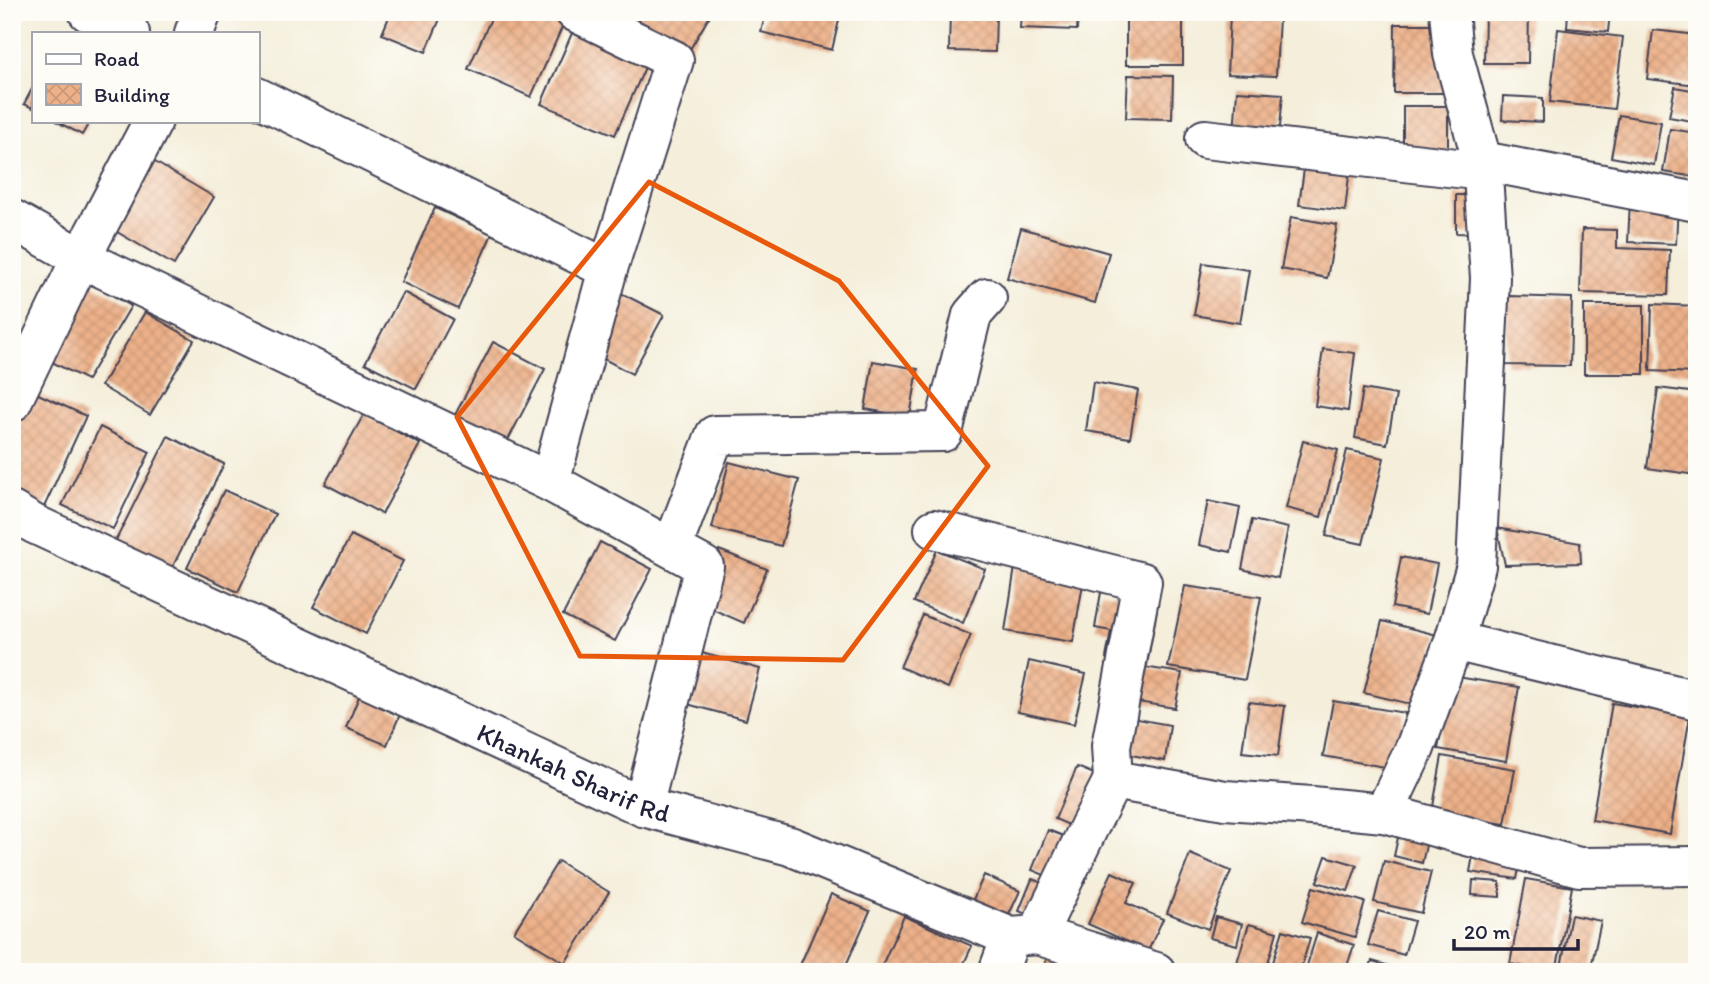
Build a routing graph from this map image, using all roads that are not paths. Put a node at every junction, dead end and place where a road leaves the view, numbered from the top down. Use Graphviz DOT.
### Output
graph roads {
  1 [pos="88,12"];
  2 [pos="202,12"];
  3 [pos="575,12"];
  4 [pos="1449,12"];
  5 [pos="128,32"];
  6 [pos="194,32"];
  7 [pos="259,98"];
  8 [pos="152,122"];
  9 [pos="1205,139"];
  10 [pos="1482,166"];
  11 [pos="1697,202"];
  12 [pos="12,219"];
  13 [pos="82,258"];
  14 [pos="608,269"];
  15 [pos="987,298"];
  16 [pos="12,402"];
  17 [pos="550,482"];
  18 [pos="12,511"];
  19 [pos="934,529"];
  20 [pos="672,548"];
  21 [pos="1454,641"];
  22 [pos="1697,700"];
  23 [pos="1113,780"];
  24 [pos="643,807"];
  25 [pos="1384,813"];
  26 [pos="1697,866"];
  27 [pos="1024,936"];
  28 [pos="998,972"];
  29 [pos="1156,972"];
  1 -- 5 [label="street"];
  2 -- 6 [label="street"];
  3 -- 14 [label="street"];
  4 -- 10 [label="street"];
  7 -- 14 [label="street"];
  8 -- 13 [label="street"];
  9 -- 10 [label="street"];
  10 -- 11 [label="street"];
  10 -- 21 [label="street"];
  12 -- 13 [label="street"];
  13 -- 16 [label="street"];
  13 -- 17 [label="street"];
  14 -- 17 [label="street"];
  15 -- 20 [label="street"];
  17 -- 20 [label="street"];
  18 -- 24 [label="street, Khankah Sharif Rd"];
  19 -- 23 [label="street"];
  20 -- 24 [label="street"];
  21 -- 22 [label="street"];
  21 -- 25 [label="street"];
  23 -- 25 [label="street"];
  23 -- 27 [label="street"];
  24 -- 27 [label="street, Khankah Sharif Rd"];
  25 -- 26 [label="street"];
  27 -- 28 [label="street"];
  27 -- 29 [label="street, Khankah Sharif Rd"];
}
